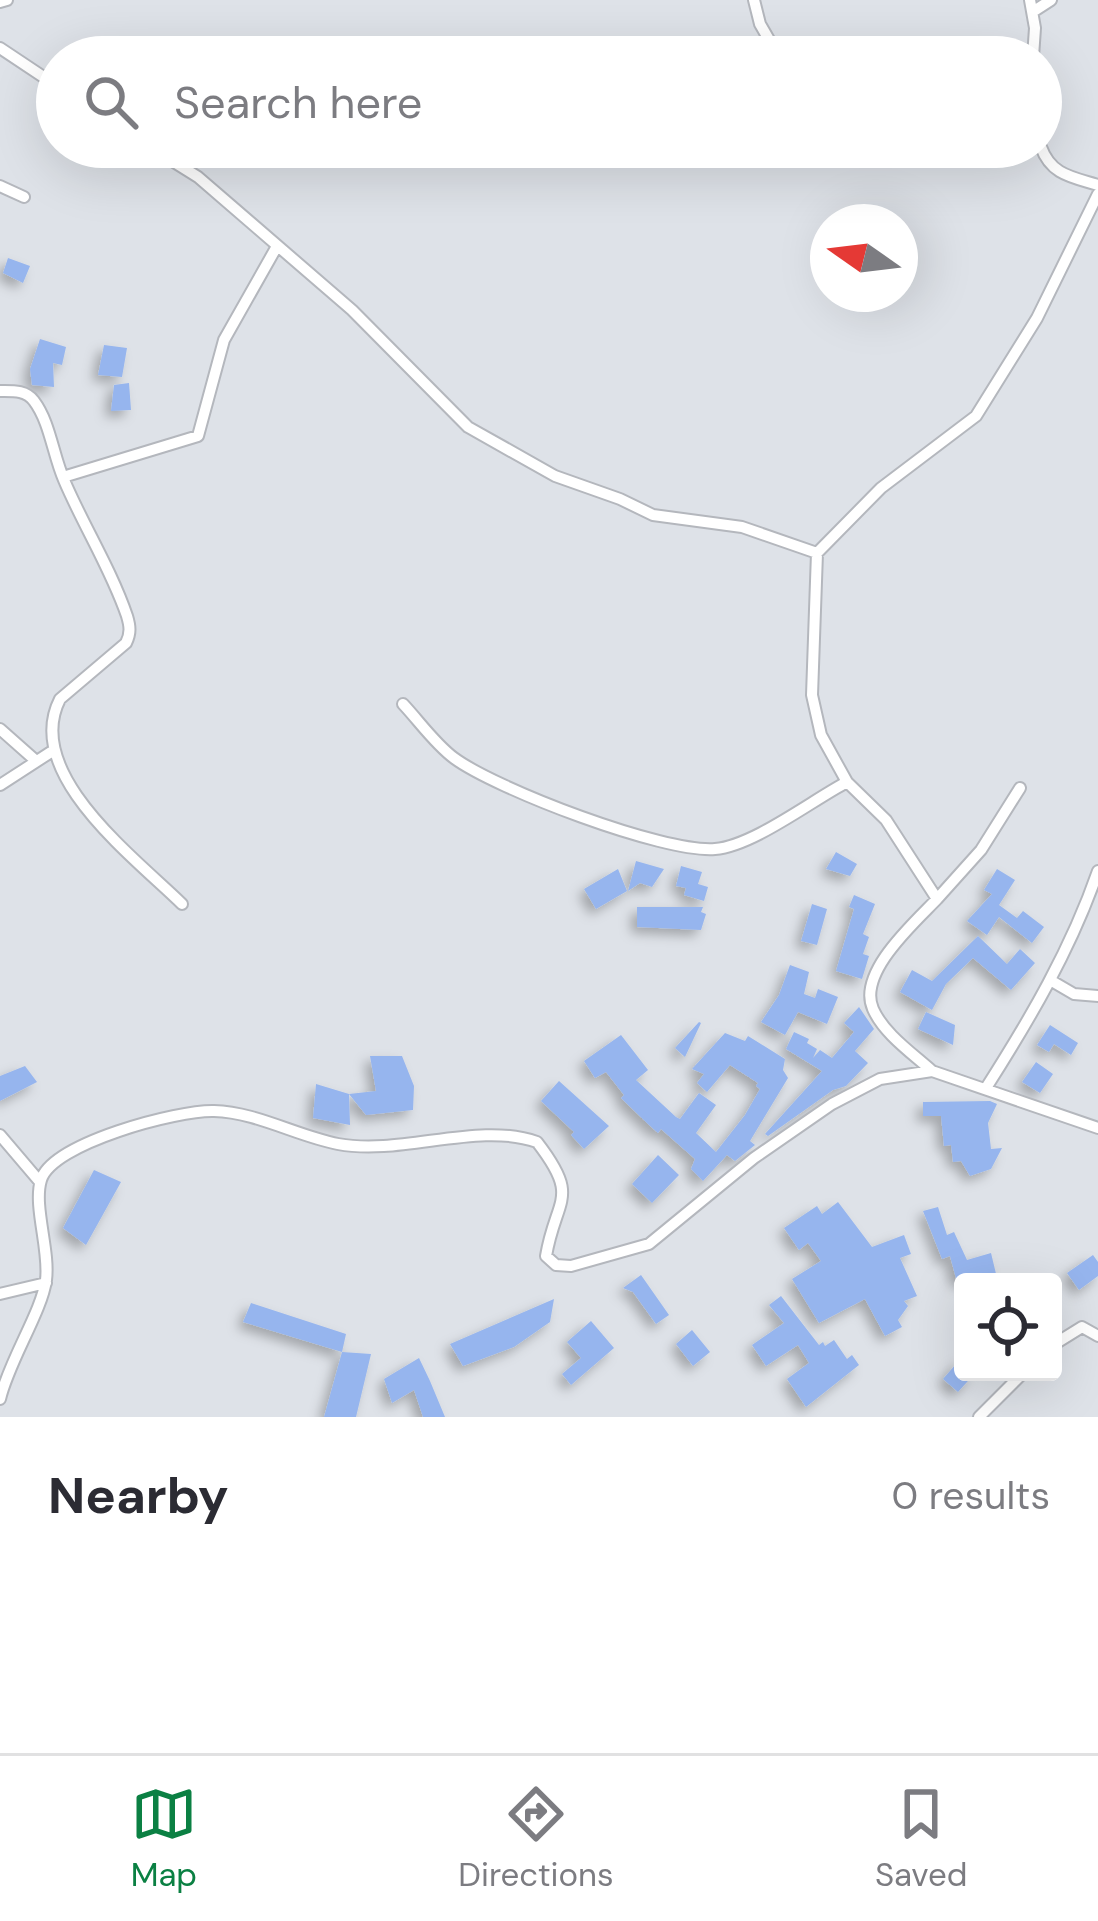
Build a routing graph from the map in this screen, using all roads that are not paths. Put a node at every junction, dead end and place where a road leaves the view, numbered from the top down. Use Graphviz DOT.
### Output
graph roads {
  1 [pos="754,0"];
  2 [pos="1051,0"];
  3 [pos="1032,6"];
  4 [pos="767,36"];
  5 [pos="1033,36"];
  6 [pos="0,48"];
  7 [pos="36,72"];
  8 [pos="184,168"];
  9 [pos="1053,168"];
  10 [pos="1098,184"];
  11 [pos="0,186"];
  12 [pos="1098,194"];
  13 [pos="24,197"];
  14 [pos="276,248"];
  15 [pos="0,391"];
  16 [pos="62,477"];
  17 [pos="817,553"];
  18 [pos="403,704"];
  19 [pos="0,729"];
  20 [pos="51,752"];
  21 [pos="35,760"];
  22 [pos="847,782"];
  23 [pos="0,785"];
  24 [pos="1020,788"];
  25 [pos="1098,871"];
  26 [pos="937,899"];
  27 [pos="182,904"];
  28 [pos="1050,980"];
  29 [pos="1098,996"];
  30 [pos="932,1071"];
  31 [pos="986,1088"];
  32 [pos="1098,1128"];
  33 [pos="0,1135"];
  34 [pos="40,1182"];
  35 [pos="46,1283"];
  36 [pos="0,1294"];
  37 [pos="1098,1336"];
  38 [pos="1062,1339"];
  39 [pos="1015,1381"];
  40 [pos="0,1399"];
  41 [pos="979,1417"];
  1 -- 4 [label="street"];
  2 -- 3 [label="street"];
  3 -- 5 [label="street"];
  6 -- 7 [label="street"];
  8 -- 14 [label="street"];
  9 -- 10 [label="street"];
  11 -- 13 [label="street"];
  12 -- 17 [label="street"];
  14 -- 16 [label="street"];
  14 -- 17 [label="street"];
  15 -- 16 [label="street"];
  16 -- 20 [label="street"];
  17 -- 22 [label="street"];
  18 -- 22 [label="street"];
  19 -- 21 [label="street"];
  20 -- 21 [label="street"];
  20 -- 27 [label="street"];
  21 -- 23 [label="street"];
  22 -- 26 [label="street"];
  24 -- 26 [label="street"];
  25 -- 28 [label="street"];
  26 -- 30 [label="street"];
  28 -- 29 [label="street"];
  28 -- 31 [label="street"];
  30 -- 31 [label="street"];
  30 -- 34 [label="street"];
  31 -- 32 [label="street"];
  33 -- 34 [label="street"];
  34 -- 35 [label="street"];
  35 -- 36 [label="street"];
  35 -- 40 [label="street"];
  37 -- 38 [label="street"];
  39 -- 41 [label="street"];
}
